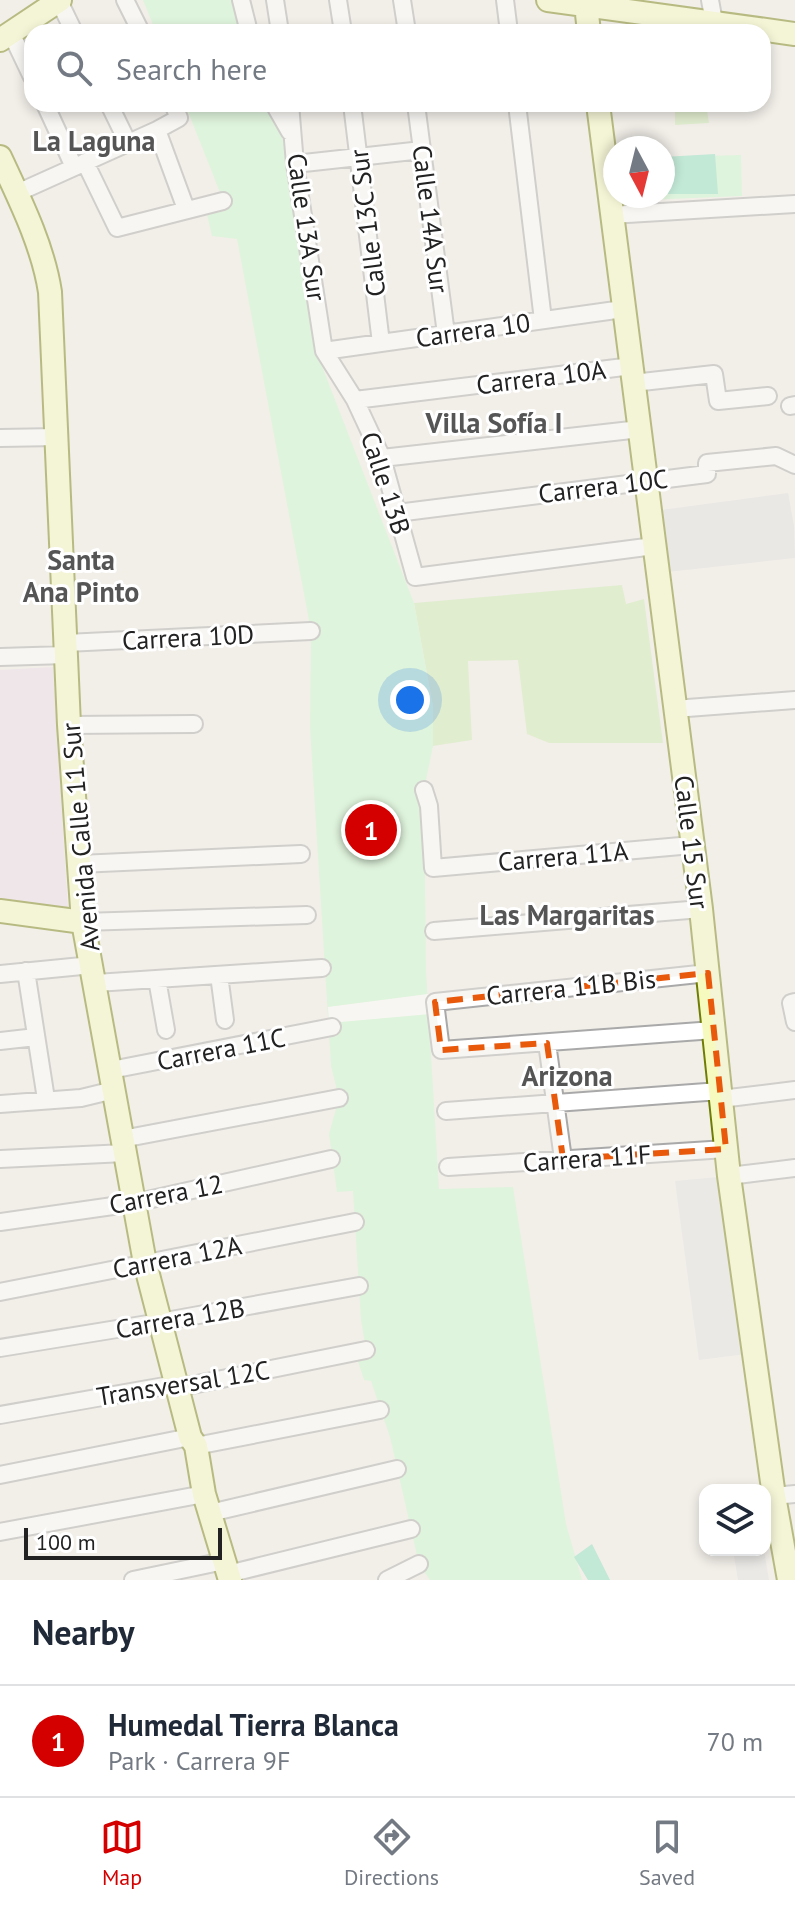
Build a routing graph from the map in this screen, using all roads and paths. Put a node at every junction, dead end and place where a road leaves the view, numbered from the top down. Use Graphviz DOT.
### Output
graph roads {
  1 [pos="60,0"];
  2 [pos="125,0"];
  3 [pos="241,0"];
  4 [pos="275,0"];
  5 [pos="338,0"];
  6 [pos="402,0"];
  7 [pos="505,0"];
  8 [pos="548,0"];
  9 [pos="586,5"];
  10 [pos="712,11"];
  11 [pos="70,24"];
  12 [pos="137,24"];
  13 [pos="247,24"];
  14 [pos="279,24"];
  15 [pos="342,24"];
  16 [pos="406,24"];
  17 [pos="508,24"];
  18 [pos="588,24"];
  19 [pos="759,24"];
  20 [pos="771,27"];
  21 [pos="795,34"];
  22 [pos="6,36"];
  23 [pos="24,64"];
  24 [pos="50,112"];
  25 [pos="113,112"];
  26 [pos="175,112"];
  27 [pos="279,112"];
  28 [pos="291,112"];
  29 [pos="353,112"];
  30 [pos="417,112"];
  31 [pos="518,112"];
  32 [pos="599,112"];
  33 [pos="157,130"];
  34 [pos="295,140"];
  35 [pos="128,143"];
  36 [pos="422,150"];
  37 [pos="0,157"];
  38 [pos="359,157"];
  39 [pos="295,164"];
  40 [pos="80,165"];
  41 [pos="17,193"];
  42 [pos="223,201"];
  43 [pos="795,204"];
  44 [pos="186,209"];
  45 [pos="611,215"];
  46 [pos="623,309"];
  47 [pos="543,320"];
  48 [pos="446,334"];
  49 [pos="381,343"];
  50 [pos="324,351"];
  51 [pos="632,375"];
  52 [pos="768,396"];
  53 [pos="355,400"];
  54 [pos="640,429"];
  55 [pos="58,437"];
  56 [pos="0,438"];
  57 [pos="382,458"];
  58 [pos="795,465"];
  59 [pos="647,480"];
  60 [pos="397,513"];
  61 [pos="654,546"];
  62 [pos="311,631"];
  63 [pos="66,649"];
  64 [pos="0,657"];
  65 [pos="795,700"];
  66 [pos="674,709"];
  67 [pos="194,724"];
  68 [pos="69,725"];
  69 [pos="424,790"];
  70 [pos="692,845"];
  71 [pos="301,854"];
  72 [pos="79,864"];
  73 [pos="701,909"];
  74 [pos="0,911"];
  75 [pos="307,915"];
  76 [pos="83,922"];
  77 [pos="434,931"];
  78 [pos="322,968"];
  79 [pos="26,971"];
  80 [pos="708,973"];
  81 [pos="0,974"];
  82 [pos="94,974"];
  83 [pos="219,975"];
  84 [pos="157,979"];
  85 [pos="793,1002"];
  86 [pos="225,1020"];
  87 [pos="795,1022"];
  88 [pos="332,1027"];
  89 [pos="166,1030"];
  90 [pos="714,1030"];
  91 [pos="36,1037"];
  92 [pos="0,1041"];
  93 [pos="547,1043"];
  94 [pos="112,1080"];
  95 [pos="795,1090"];
  96 [pos="721,1095"];
  97 [pos="339,1098"];
  98 [pos="46,1099"];
  99 [pos="555,1103"];
  100 [pos="0,1104"];
  101 [pos="446,1111"];
  102 [pos="124,1146"];
  103 [pos="726,1149"];
  104 [pos="0,1159"];
  105 [pos="331,1159"];
  106 [pos="563,1159"];
  107 [pos="448,1167"];
  108 [pos="795,1168"];
  109 [pos="729,1176"];
  110 [pos="134,1203"];
  111 [pos="0,1222"];
  112 [pos="355,1222"];
  113 [pos="145,1263"];
  114 [pos="359,1286"];
  115 [pos="0,1292"];
  116 [pos="160,1322"];
  117 [pos="0,1348"];
  118 [pos="366,1350"];
  119 [pos="176,1384"];
  120 [pos="380,1410"];
  121 [pos="0,1415"];
  122 [pos="193,1442"];
  123 [pos="397,1469"];
  124 [pos="0,1475"];
  125 [pos="785,1495"];
  126 [pos="207,1503"];
  127 [pos="411,1529"];
  128 [pos="0,1532"];
  129 [pos="419,1564"];
  130 [pos="227,1572"];
  131 [pos="133,1580"];
  132 [pos="387,1580"];
  133 [pos="789,1580"];
  1 -- 11 [label="street"];
  1 -- 22 [label="street"];
  2 -- 12 [label="street"];
  3 -- 13 [label="street"];
  4 -- 14 [label="street"];
  5 -- 15 [label="street"];
  6 -- 16 [label="street"];
  7 -- 17 [label="street"];
  8 -- 9 [label="street"];
  9 -- 10 [label="street"];
  9 -- 18 [label="street"];
  10 -- 19 [label="street"];
  20 -- 21 [label="street"];
  22 -- 23 [label="street"];
  24 -- 40 [label="street"];
  25 -- 35 [label="street"];
  26 -- 33 [label="street"];
  27 -- 34 [label="street"];
  28 -- 34 [label="street, Calle 13A Sur"];
  29 -- 38 [label="street, Calle 13C Sur"];
  30 -- 36 [label="street, Calle 14A Sur"];
  31 -- 47 [label="street"];
  32 -- 45 [label="street, Calle 15 Sur"];
  33 -- 35 [label="street"];
  33 -- 44 [label="street"];
  34 -- 39 [label="street, Calle 13A Sur"];
  35 -- 40 [label="street"];
  36 -- 38 [label="street"];
  36 -- 48 [label="street, Calle 14A Sur"];
  37 -- 41 [label="street, Avenida Calle 11 Sur"];
  38 -- 39 [label="street"];
  38 -- 49 [label="street, Calle 13C Sur"];
  39 -- 50 [label="street, Calle 13A Sur"];
  40 -- 41 [label="street"];
  40 -- 44 [label="street"];
  41 -- 55 [label="street, Avenida Calle 11 Sur"];
  42 -- 44 [label="street"];
  43 -- 45 [label="street"];
  45 -- 46 [label="street, Calle 15 Sur"];
  46 -- 47 [label="street, Carrera 10"];
  46 -- 51 [label="street, Calle 15 Sur"];
  47 -- 48 [label="street, Carrera 10"];
  48 -- 49 [label="street, Carrera 10"];
  49 -- 50 [label="street, Carrera 10"];
  50 -- 53 [label="street, Calle 13B"];
  51 -- 52 [label="street, Carrera 10A"];
  51 -- 53 [label="street, Carrera 10A"];
  51 -- 54 [label="street, Calle 15 Sur"];
  53 -- 57 [label="street, Calle 13B"];
  54 -- 57 [label="street"];
  54 -- 59 [label="street, Calle 15 Sur"];
  55 -- 56 [label="street"];
  55 -- 63 [label="street, Avenida Calle 11 Sur"];
  57 -- 60 [label="street, Calle 13B"];
  58 -- 59 [label="street, Carrera 10C"];
  59 -- 60 [label="street, Carrera 10C"];
  59 -- 61 [label="street, Calle 15 Sur"];
  60 -- 61 [label="street, Calle 13B"];
  61 -- 66 [label="street, Calle 15 Sur"];
  62 -- 63 [label="street, Carrera 10D"];
  63 -- 64 [label="street, Carrera 10D"];
  63 -- 68 [label="street, Avenida Calle 11 Sur"];
  65 -- 66 [label="street"];
  66 -- 70 [label="street, Calle 15 Sur"];
  67 -- 68 [label="street"];
  68 -- 72 [label="street, Avenida Calle 11 Sur"];
  69 -- 70 [label="street, Carrera 11A"];
  70 -- 73 [label="street, Calle 15 Sur"];
  71 -- 72 [label="street"];
  72 -- 76 [label="street, Avenida Calle 11 Sur"];
  73 -- 77 [label="street"];
  73 -- 80 [label="street, Calle 15 Sur"];
  74 -- 76 [label="street"];
  75 -- 76 [label="street"];
  76 -- 82 [label="street, Avenida Calle 11 Sur"];
  78 -- 83 [label="street"];
  79 -- 81 [label="street"];
  79 -- 82 [label="street"];
  79 -- 91 [label="street"];
  80 -- 90 [label="street, Calle 15 Sur"];
  80 -- 93 [label="street, Carrera 11B Bis"];
  82 -- 84 [label="street"];
  82 -- 94 [label="street, Avenida Calle 11 Sur"];
  83 -- 84 [label="street"];
  83 -- 86 [label="street"];
  84 -- 89 [label="street"];
  85 -- 87 [label="street"];
  88 -- 94 [label="street, Carrera 11C"];
  90 -- 93 [label="street"];
  90 -- 96 [label="street, Calle 15 Sur"];
  91 -- 92 [label="street"];
  91 -- 98 [label="street"];
  93 -- 99 [label="street"];
  94 -- 98 [label="street, Carrera 11C"];
  94 -- 102 [label="street, Avenida Calle 11 Sur"];
  95 -- 96 [label="street"];
  96 -- 99 [label="street"];
  96 -- 103 [label="street, Calle 15 Sur"];
  97 -- 102 [label="street"];
  98 -- 100 [label="street, Carrera 11C"];
  99 -- 101 [label="street"];
  99 -- 106 [label="street"];
  102 -- 104 [label="street"];
  102 -- 110 [label="street, Avenida Calle 11 Sur"];
  103 -- 106 [label="street, Carrera 11F"];
  103 -- 109 [label="street, Calle 15 Sur"];
  105 -- 110 [label="street, Carrera 12"];
  106 -- 107 [label="street, Carrera 11F"];
  108 -- 109 [label="street"];
  109 -- 125 [label="street, Calle 15 Sur"];
  110 -- 111 [label="street, Carrera 12"];
  110 -- 113 [label="street, Avenida Calle 11 Sur"];
  112 -- 113 [label="street, Carrera 12A"];
  113 -- 115 [label="street, Carrera 12A"];
  113 -- 116 [label="street, Avenida Calle 11 Sur"];
  114 -- 116 [label="street, Carrera 12B"];
  116 -- 117 [label="street, Carrera 12B"];
  116 -- 119 [label="street, Avenida Calle 11 Sur"];
  118 -- 119 [label="street, Transversal 12C"];
  119 -- 121 [label="street, Transversal 12C"];
  119 -- 122 [label="street, Avenida Calle 11 Sur"];
  120 -- 122 [label="street"];
  122 -- 124 [label="street"];
  122 -- 126 [label="street, Avenida Calle 11 Sur"];
  123 -- 126 [label="street"];
  125 -- 133 [label="street, Calle 15 Sur"];
  126 -- 128 [label="street"];
  126 -- 130 [label="street, Avenida Calle 11 Sur"];
  127 -- 130 [label="street"];
  129 -- 132 [label="street"];
  130 -- 131 [label="street"];
}
